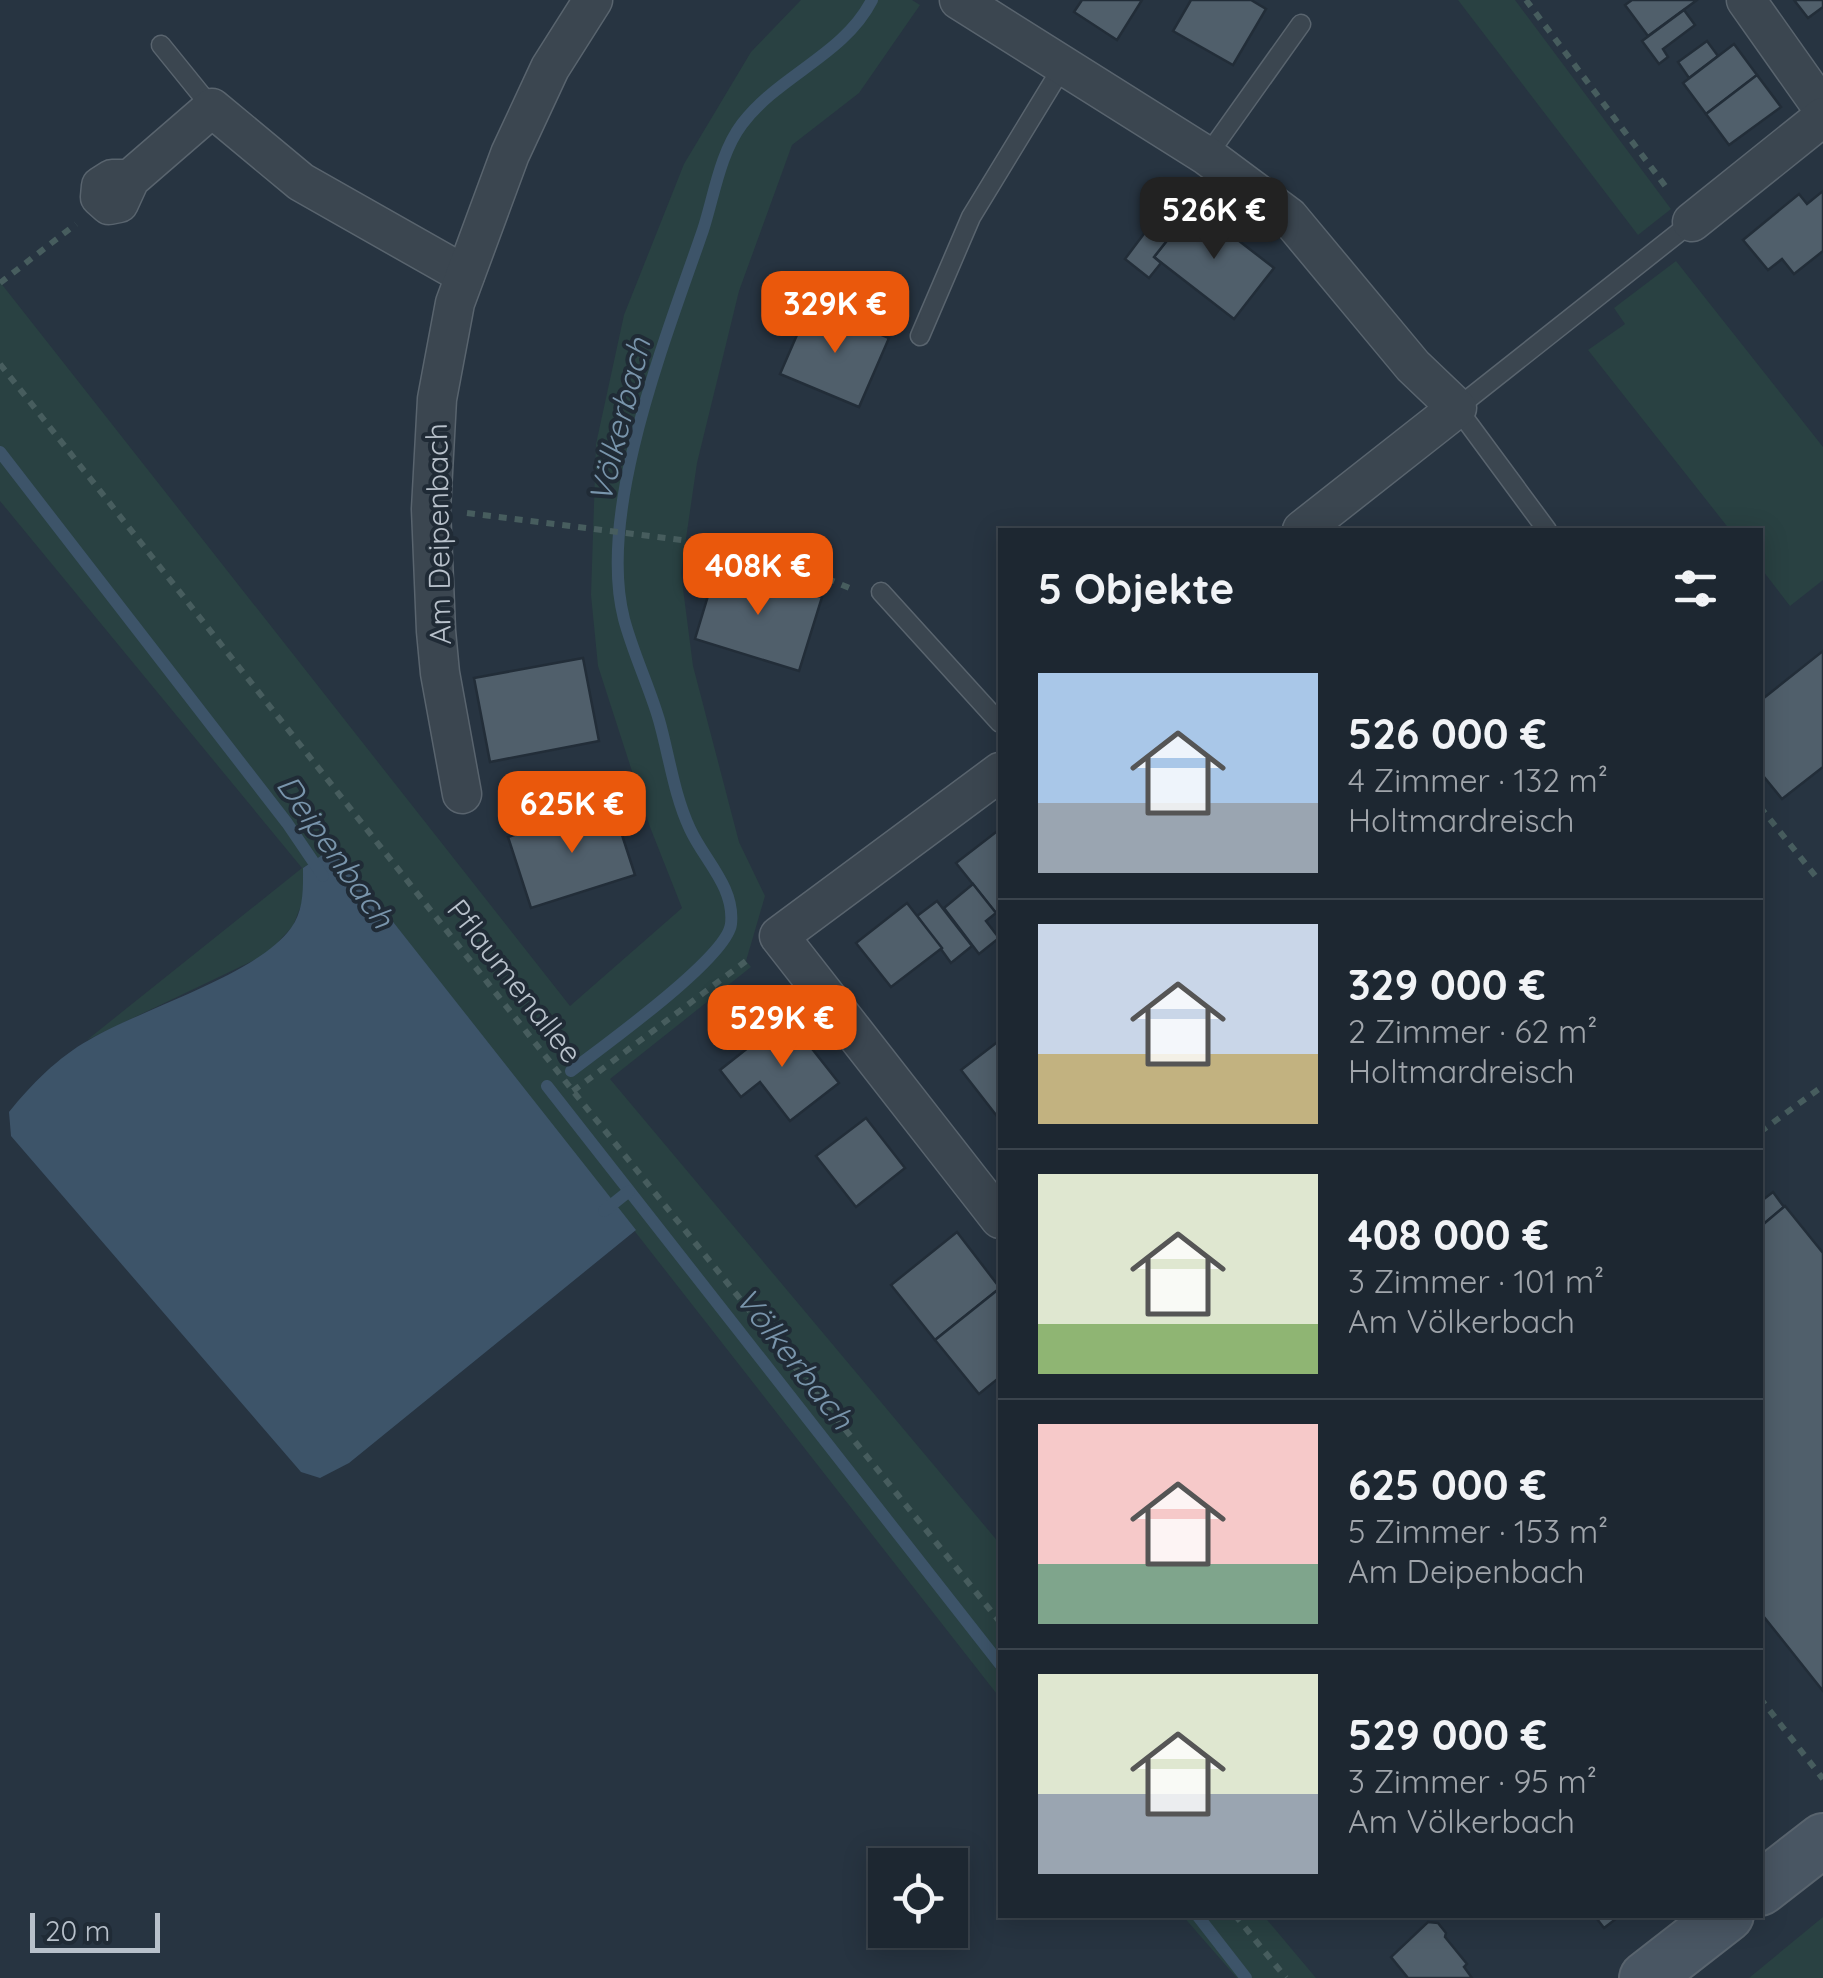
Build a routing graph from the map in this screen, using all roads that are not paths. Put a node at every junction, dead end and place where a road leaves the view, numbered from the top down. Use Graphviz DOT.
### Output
graph roads {
  1 [pos="593,0"];
  2 [pos="959,0"];
  3 [pos="1746,0"];
  4 [pos="1301,24"];
  5 [pos="161,44"];
  6 [pos="1063,66"];
  7 [pos="212,108"];
  8 [pos="1823,109"];
  9 [pos="1823,117"];
  10 [pos="1208,156"];
  11 [pos="115,188"];
  12 [pos="1692,222"];
  13 [pos="465,275"];
  14 [pos="920,336"];
  15 [pos="1458,408"];
  16 [pos="1305,528"];
  17 [pos="1546,528"];
  18 [pos="881,592"];
  19 [pos="998,721"];
  20 [pos="998,773"];
  21 [pos="462,794"];
  22 [pos="998,1216"];
  23 [pos="1823,1840"];
  24 [pos="1763,1887"];
  25 [pos="1723,1918"];
  26 [pos="1646,1978"];
  1 -- 13 [label="street, Am Deipenbach"];
  2 -- 6 [label="street"];
  3 -- 8 [label="street"];
  4 -- 10 [label="lane"];
  5 -- 7 [label="lane"];
  6 -- 10 [label="street"];
  6 -- 14 [label="lane"];
  7 -- 11 [label="street"];
  7 -- 13 [label="street"];
  9 -- 12 [label="street"];
  10 -- 15 [label="street"];
  12 -- 15 [label="lane"];
  13 -- 21 [label="street, Am Deipenbach"];
  15 -- 16 [label="street"];
  15 -- 17 [label="lane"];
  18 -- 19 [label="lane"];
  20 -- 22 [label="street"];
  23 -- 24 [label="main road"];
  25 -- 26 [label="main road"];
}
